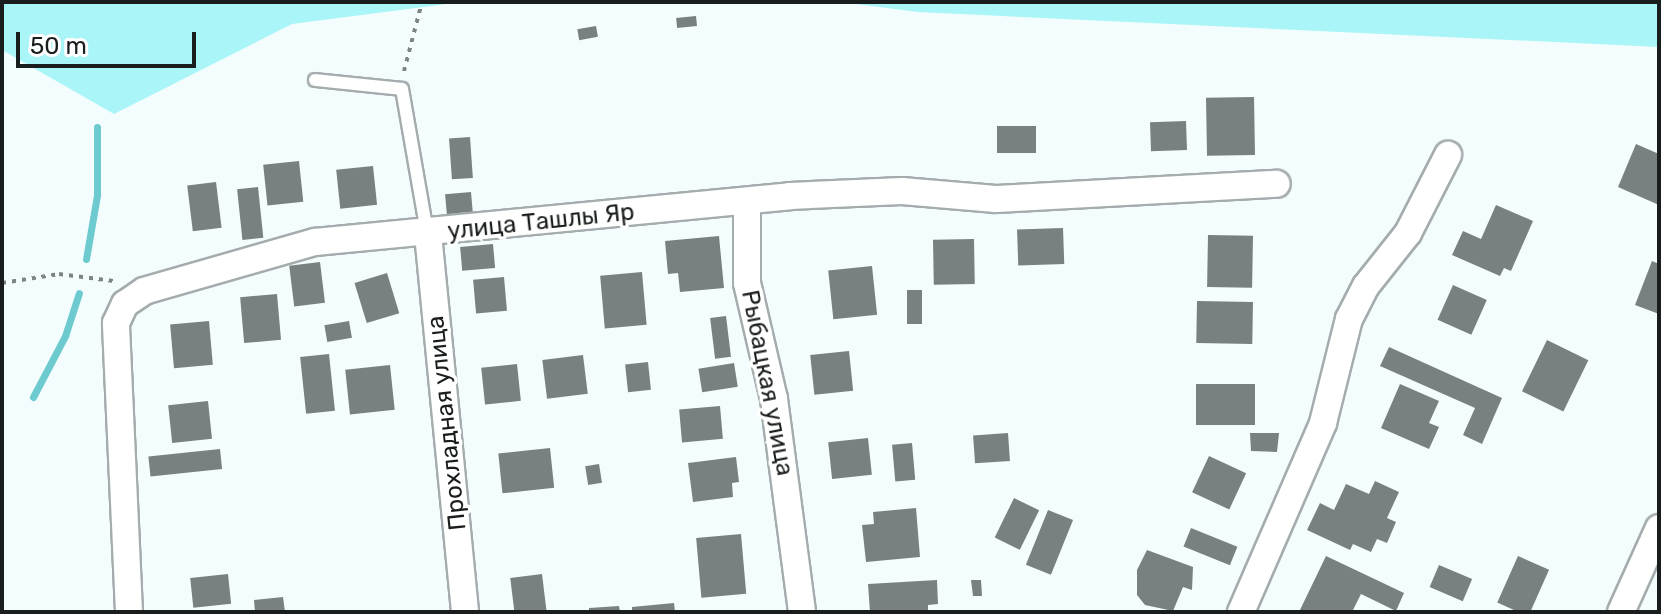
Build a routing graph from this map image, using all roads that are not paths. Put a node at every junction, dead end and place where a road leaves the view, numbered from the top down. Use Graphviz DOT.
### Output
graph roads {
  1 [pos="315,80"];
  2 [pos="1448,155"];
  3 [pos="1277,184"];
  4 [pos="747,201"];
  5 [pos="428,234"];
  6 [pos="1659,528"];
  7 [pos="129,612"];
  8 [pos="465,612"];
  9 [pos="802,612"];
  10 [pos="1241,612"];
  11 [pos="1621,612"];
  1 -- 5 [label="lane"];
  2 -- 10 [label="street"];
  3 -- 4 [label="street, улица Ташлы Яр"];
  4 -- 5 [label="street, улица Ташлы Яр"];
  4 -- 9 [label="street, Рыбацкая улица"];
  5 -- 7 [label="street, улица Ташлы Яр"];
  5 -- 8 [label="street, Прохладная улица"];
  6 -- 11 [label="street"];
}
